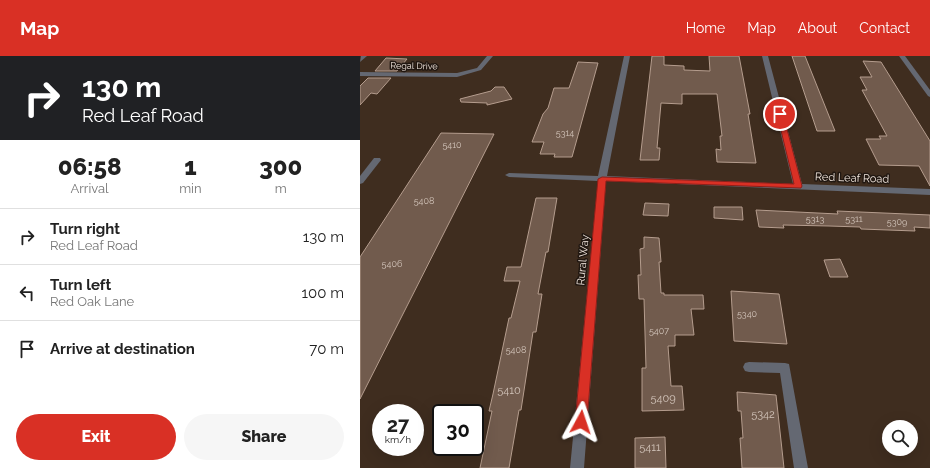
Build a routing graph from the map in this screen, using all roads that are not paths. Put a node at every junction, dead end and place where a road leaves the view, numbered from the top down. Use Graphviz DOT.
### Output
graph roads {
  1 [pos="364,56"];
  2 [pos="490,56"];
  3 [pos="626,56"];
  4 [pos="765,56"];
  5 [pos="902,56"];
  6 [pos="360,60"];
  7 [pos="360,74"];
  8 [pos="930,95"];
  9 [pos="377,160"];
  10 [pos="509,176"];
  11 [pos="602,179"];
  12 [pos="360,181"];
  13 [pos="798,186"];
  14 [pos="930,192"];
  15 [pos="749,367"];
  16 [pos="577,468"];
  17 [pos="801,468"];
  1 -- 6 [label="street"];
  2 -- 7 [label="street, Regal Drive"];
  3 -- 11 [label="street, Rural Way"];
  4 -- 13 [label="street"];
  5 -- 8 [label="street"];
  9 -- 12 [label="street"];
  10 -- 11 [label="street, Red Leaf Road"];
  11 -- 13 [label="street, Red Leaf Road"];
  11 -- 16 [label="street, Rural Way"];
  13 -- 14 [label="street, Red Leaf Road"];
  15 -- 17 [label="street"];
}
